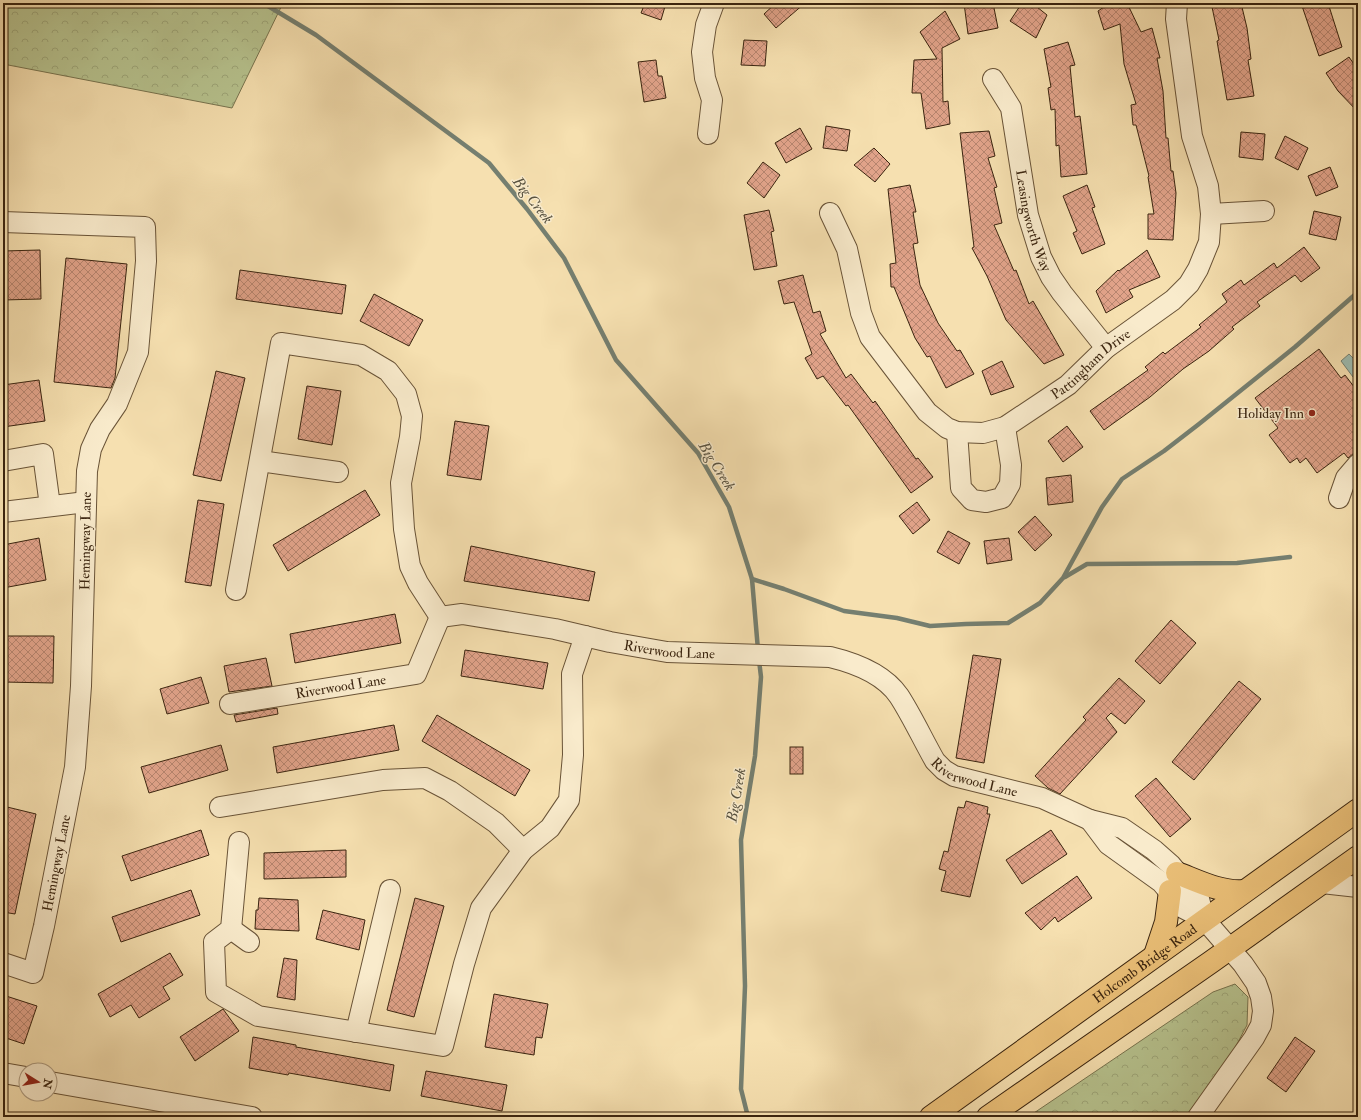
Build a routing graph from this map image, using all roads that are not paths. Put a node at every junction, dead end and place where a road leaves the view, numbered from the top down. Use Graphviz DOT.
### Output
graph roads {
  1 [pos="714,3"];
  2 [pos="1177,3"];
  3 [pos="993,79"];
  4 [pos="708,134"];
  5 [pos="1264,211"];
  6 [pos="830,213"];
  7 [pos="1211,214"];
  8 [pos="3,222"];
  9 [pos="1106,348"];
  10 [pos="1005,427"];
  11 [pos="957,432"];
  12 [pos="3,461"];
  13 [pos="260,461"];
  14 [pos="1358,464"];
  15 [pos="338,472"];
  16 [pos="1339,498"];
  17 [pos="86,502"];
  18 [pos="50,506"];
  19 [pos="3,512"];
  20 [pos="236,590"];
  21 [pos="440,617"];
  22 [pos="585,636"];
  23 [pos="230,704"];
  24 [pos="220,807"];
  25 [pos="1358,810"];
  26 [pos="239,842"];
  27 [pos="524,850"];
  28 [pos="1358,857"];
  29 [pos="1174,882"];
  30 [pos="1322,883"];
  31 [pos="1358,886"];
  32 [pos="390,890"];
  33 [pos="1244,891"];
  34 [pos="1204,919"];
  35 [pos="231,929"];
  36 [pos="249,942"];
  37 [pos="1230,948"];
  38 [pos="1155,954"];
  39 [pos="3,963"];
  40 [pos="251,993"];
  41 [pos="235,1004"];
  42 [pos="356,1032"];
  43 [pos="3,1073"];
  44 [pos="18,1076"];
  45 [pos="58,1083"];
  46 [pos="232,1115"];
  47 [pos="252,1117"];
  48 [pos="931,1117"];
  49 [pos="988,1117"];
  50 [pos="1198,1117"];
  1 -- 4 [label="street"];
  2 -- 7 [label="street, Pattingham Drive"];
  3 -- 9 [label="street, Leasingworth Way"];
  5 -- 7 [label="street"];
  6 -- 11 [label="street, Pattingham Drive"];
  7 -- 9 [label="street, Pattingham Drive"];
  8 -- 17 [label="street, Hemingway Lane"];
  9 -- 10 [label="street, Pattingham Drive"];
  10 -- 11 [label="street, Pattingham Drive"];
  10 -- 11 [label="street"];
  12 -- 18 [label="street"];
  13 -- 15 [label="street"];
  13 -- 20 [label="street"];
  13 -- 21 [label="street"];
  14 -- 16 [label="street"];
  17 -- 18 [label="street"];
  17 -- 39 [label="street, Hemingway Lane"];
  18 -- 19 [label="street"];
  21 -- 22 [label="street, Riverwood Lane"];
  21 -- 23 [label="street, Riverwood Lane"];
  22 -- 27 [label="street"];
  22 -- 29 [label="street, Riverwood Lane"];
  24 -- 27 [label="street"];
  25 -- 33 [label="main road, Holcomb Bridge Road"];
  26 -- 35 [label="street"];
  27 -- 42 [label="street"];
  28 -- 30 [label="main road"];
  29 -- 33 [label="main road"];
  29 -- 34 [label="street, Riverwood Lane"];
  29 -- 38 [label="main road"];
  30 -- 31 [label="street"];
  30 -- 37 [label="main road"];
  32 -- 42 [label="street"];
  33 -- 34 [label="main road, Holcomb Bridge Road"];
  34 -- 37 [label="street"];
  34 -- 38 [label="main road, Holcomb Bridge Road"];
  35 -- 36 [label="street"];
  35 -- 41 [label="street"];
  37 -- 49 [label="main road"];
  37 -- 50 [label="street"];
  38 -- 48 [label="main road, Holcomb Bridge Road"];
  40 -- 41 [label="street"];
  41 -- 42 [label="street"];
  43 -- 44 [label="street"];
  45 -- 46 [label="street"];
  46 -- 47 [label="street"];
}
